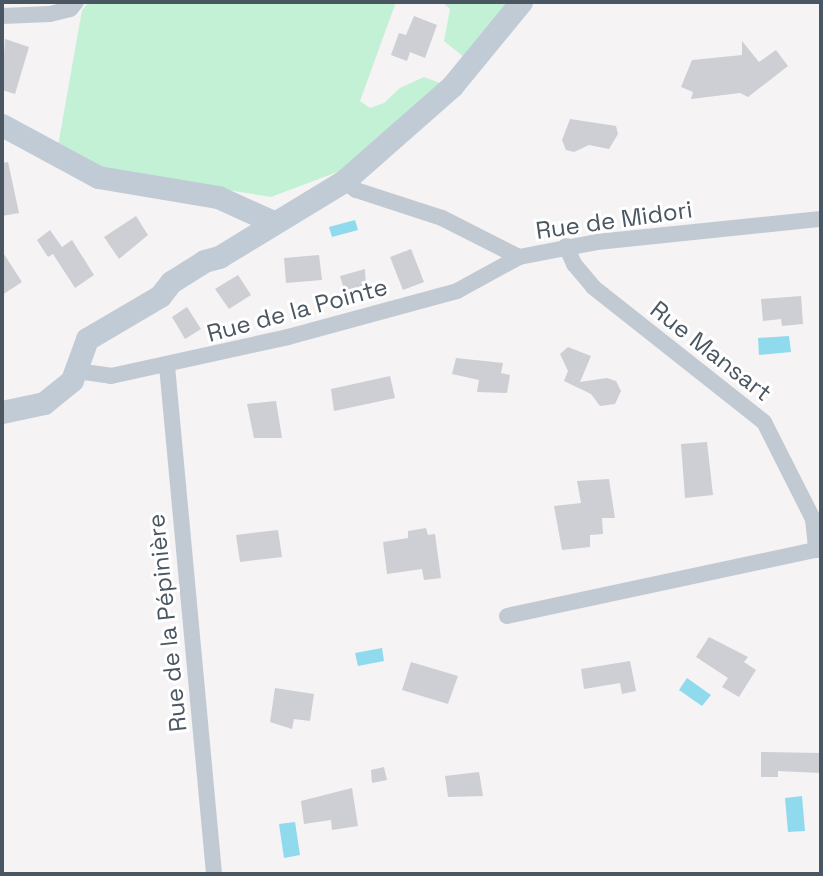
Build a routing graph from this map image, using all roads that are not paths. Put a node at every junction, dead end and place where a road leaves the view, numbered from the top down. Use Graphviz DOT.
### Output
graph roads {
  1 [pos="76,2"];
  2 [pos="521,2"];
  3 [pos="2,16"];
  4 [pos="2,125"];
  5 [pos="344,181"];
  6 [pos="821,219"];
  7 [pos="273,222"];
  8 [pos="566,246"];
  9 [pos="519,257"];
  10 [pos="167,366"];
  11 [pos="77,371"];
  12 [pos="2,412"];
  13 [pos="818,550"];
  14 [pos="507,615"];
  15 [pos="214,874"];
  1 -- 3 [label="street"];
  2 -- 5 [label="street"];
  4 -- 7 [label="street"];
  5 -- 7 [label="street"];
  5 -- 9 [label="street, Rue de Midori"];
  6 -- 8 [label="street, Rue de Midori"];
  7 -- 11 [label="street"];
  8 -- 9 [label="street, Rue de Midori"];
  8 -- 13 [label="street, Rue Mansart"];
  9 -- 10 [label="street, Rue de la Pointe"];
  10 -- 11 [label="street, Rue de la Pointe"];
  10 -- 15 [label="street, Rue de la Pépinière"];
  11 -- 12 [label="street"];
  13 -- 14 [label="street, Rue Mansart"];
}
